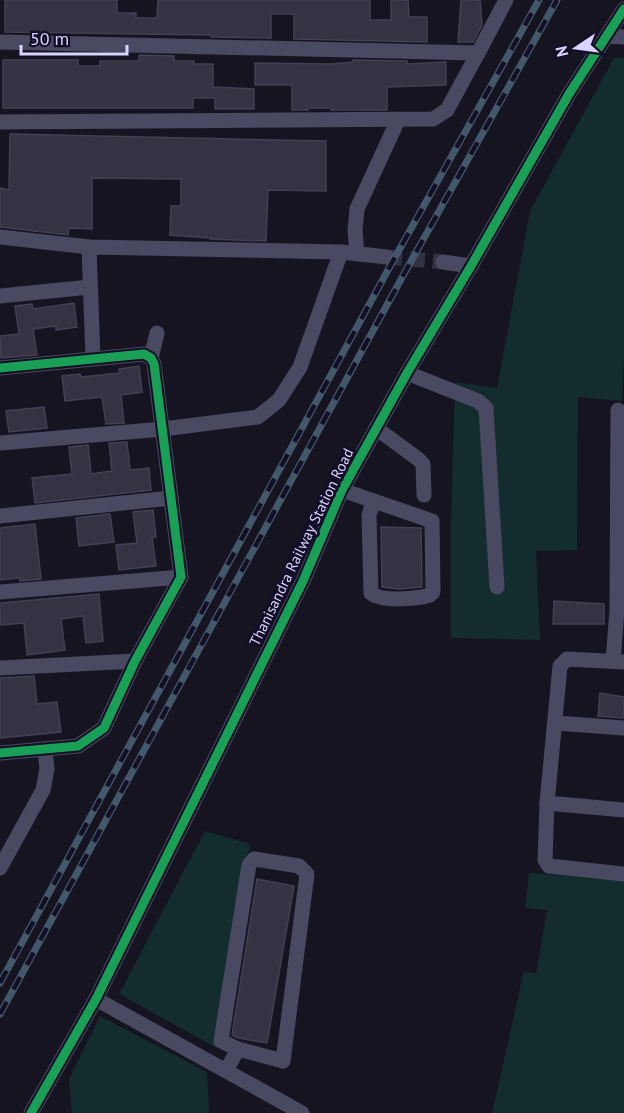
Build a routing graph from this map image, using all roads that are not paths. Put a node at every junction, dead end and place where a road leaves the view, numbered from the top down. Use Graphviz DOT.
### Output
graph roads {
  1 [pos="506,0"];
  2 [pos="624,9"];
  3 [pos="607,36"];
  4 [pos="624,37"];
  5 [pos="0,42"];
  6 [pos="478,53"];
  7 [pos="398,120"];
  8 [pos="0,122"];
  9 [pos="0,237"];
  10 [pos="89,247"];
  11 [pos="341,252"];
  12 [pos="357,254"];
  13 [pos="387,256"];
  14 [pos="443,262"];
  15 [pos="471,266"];
  16 [pos="90,287"];
  17 [pos="0,296"];
  18 [pos="157,333"];
  19 [pos="151,358"];
  20 [pos="93,359"];
  21 [pos="0,368"];
  22 [pos="407,374"];
  23 [pos="618,410"];
  24 [pos="376,428"];
  25 [pos="163,429"];
  26 [pos="0,443"];
  27 [pos="621,477"];
  28 [pos="342,490"];
  29 [pos="424,495"];
  30 [pos="171,498"];
  31 [pos="373,502"];
  32 [pos="0,516"];
  33 [pos="181,577"];
  34 [pos="497,587"];
  35 [pos="0,592"];
  36 [pos="620,610"];
  37 [pos="135,661"];
  38 [pos="618,661"];
  39 [pos="0,668"];
  40 [pos="556,723"];
  41 [pos="624,728"];
  42 [pos="45,748"];
  43 [pos="0,753"];
  44 [pos="547,802"];
  45 [pos="624,810"];
  46 [pos="0,868"];
  47 [pos="624,874"];
  48 [pos="96,999"];
  49 [pos="238,1049"];
  50 [pos="226,1071"];
  51 [pos="31,1113"];
  52 [pos="302,1113"];
  1 -- 6 [label="street"];
  2 -- 3 [label="street, Thanisandra Railway Station Road"];
  3 -- 4 [label="street"];
  3 -- 15 [label="street, Thanisandra Railway Station Road"];
  5 -- 6 [label="street"];
  6 -- 7 [label="street"];
  7 -- 8 [label="street"];
  7 -- 12 [label="street"];
  9 -- 10 [label="street"];
  10 -- 11 [label="street"];
  10 -- 16 [label="street"];
  11 -- 12 [label="street"];
  11 -- 25 [label="street"];
  12 -- 13 [label="street"];
  14 -- 15 [label="street"];
  15 -- 22 [label="street, Thanisandra Railway Station Road"];
  16 -- 17 [label="street"];
  16 -- 20 [label="street"];
  18 -- 19 [label="street"];
  19 -- 20 [label="street"];
  19 -- 25 [label="street"];
  20 -- 21 [label="street"];
  22 -- 24 [label="street, Thanisandra Railway Station Road"];
  22 -- 34 [label="street"];
  23 -- 27 [label="street"];
  24 -- 28 [label="street, Thanisandra Railway Station Road"];
  24 -- 29 [label="street"];
  25 -- 26 [label="street"];
  25 -- 30 [label="street"];
  27 -- 36 [label="street"];
  28 -- 31 [label="street"];
  28 -- 48 [label="street, Thanisandra Railway Station Road"];
  30 -- 32 [label="street"];
  30 -- 33 [label="street"];
  31 -- 31 [label="street"];
  33 -- 35 [label="street"];
  33 -- 37 [label="street"];
  36 -- 38 [label="street"];
  37 -- 39 [label="street"];
  37 -- 42 [label="street"];
  38 -- 40 [label="street"];
  40 -- 41 [label="street"];
  40 -- 44 [label="street"];
  42 -- 43 [label="street"];
  42 -- 46 [label="street"];
  44 -- 45 [label="street"];
  44 -- 47 [label="street"];
  48 -- 50 [label="street"];
  48 -- 51 [label="street, Thanisandra Railway Station Road"];
  49 -- 49 [label="street"];
  49 -- 50 [label="street"];
  50 -- 52 [label="street"];
}
